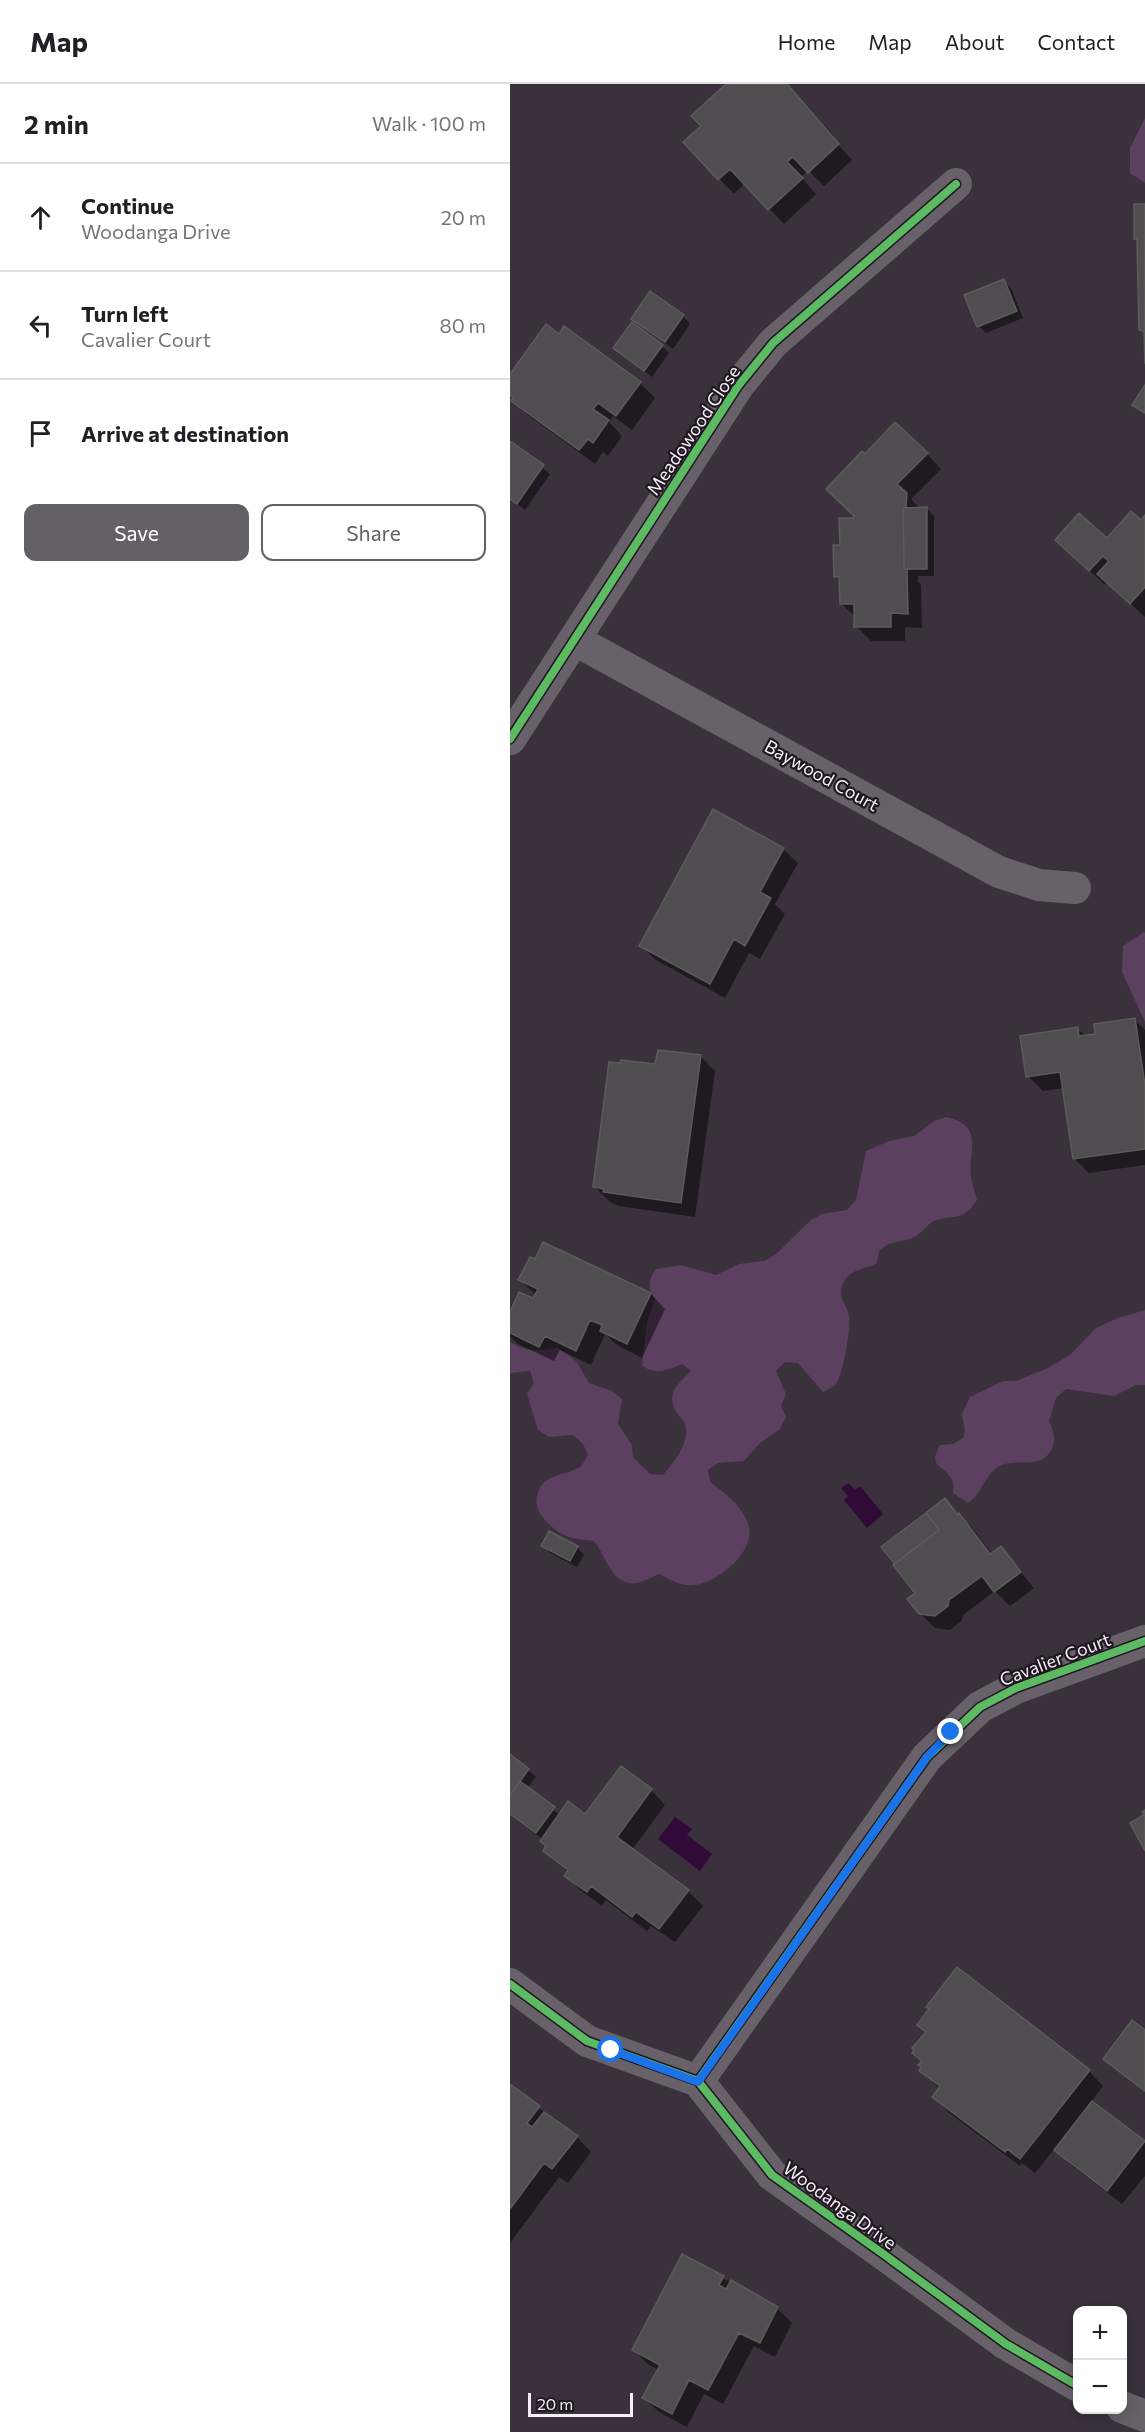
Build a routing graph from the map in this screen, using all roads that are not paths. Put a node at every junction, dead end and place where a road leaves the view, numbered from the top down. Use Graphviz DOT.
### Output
graph roads {
  1 [pos="956,184"];
  2 [pos="575,640"];
  3 [pos="510,739"];
  4 [pos="1075,888"];
  5 [pos="1145,1641"];
  6 [pos="510,1984"];
  7 [pos="698,2082"];
  8 [pos="1073,2384"];
  9 [pos="1127,2409"];
  10 [pos="1145,2416"];
  1 -- 2 [label="street, Meadowood Close"];
  2 -- 3 [label="street, Meadowood Close"];
  2 -- 4 [label="street, Baywood Court"];
  5 -- 7 [label="street, Cavalier Court"];
  6 -- 7 [label="street"];
  7 -- 8 [label="street, Woodanga Drive"];
  9 -- 10 [label="street"];
}
